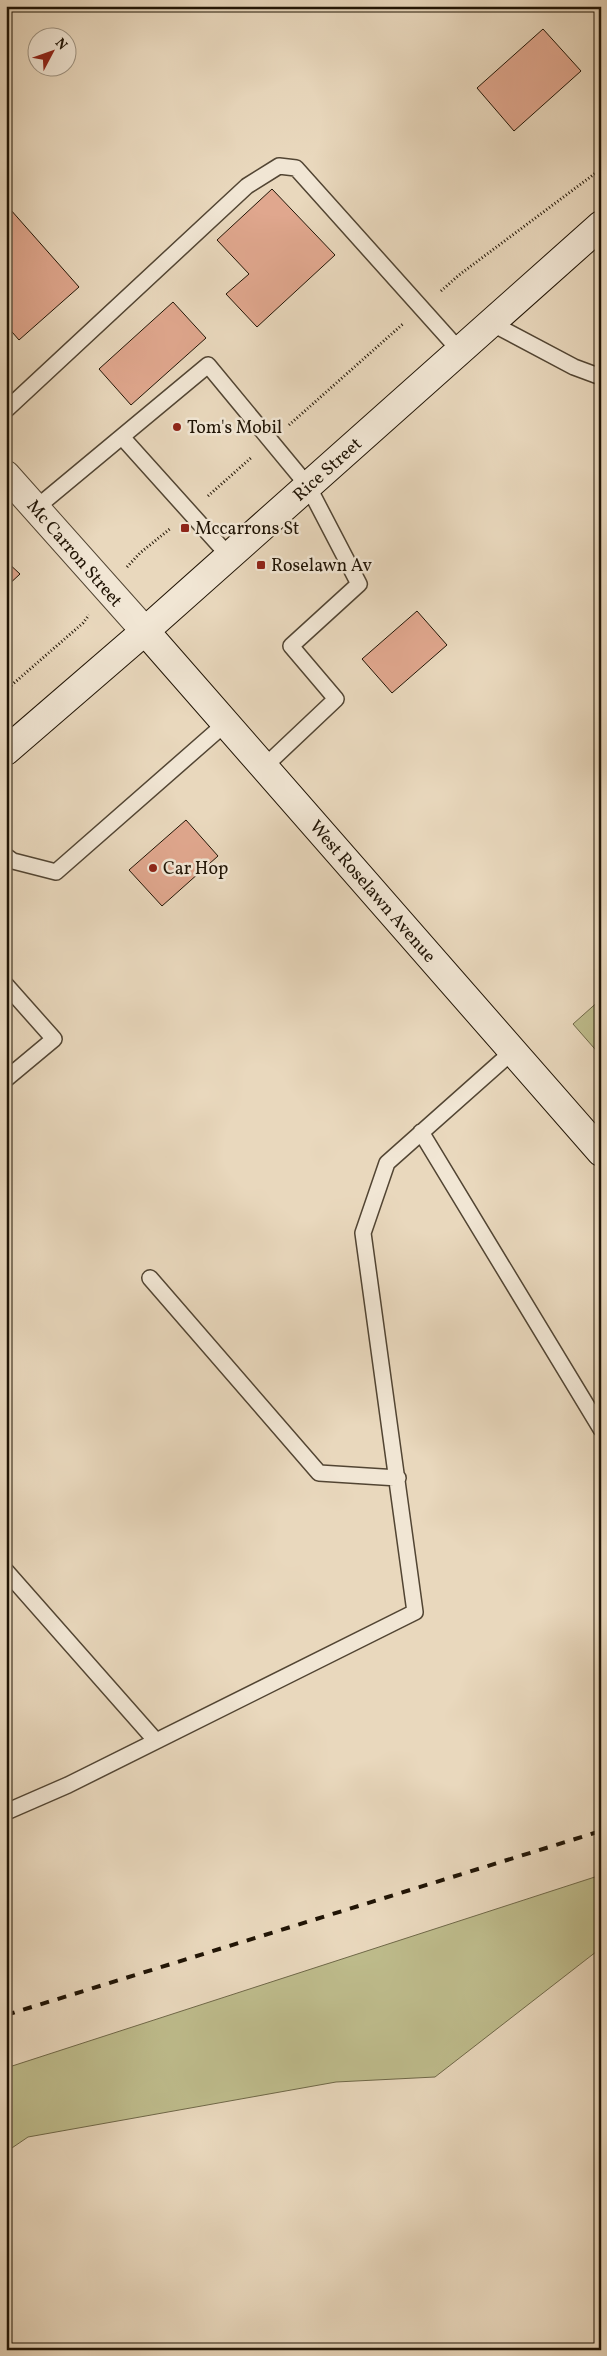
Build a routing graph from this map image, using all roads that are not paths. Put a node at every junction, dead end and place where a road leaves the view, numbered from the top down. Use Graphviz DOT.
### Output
graph roads {
  1 [pos="601,225"];
  2 [pos="491,323"];
  3 [pos="460,351"];
  4 [pos="601,377"];
  5 [pos="6,410"];
  6 [pos="122,437"];
  7 [pos="6,475"];
  8 [pos="308,486"];
  9 [pos="36,508"];
  10 [pos="229,556"];
  11 [pos="145,631"];
  12 [pos="226,723"];
  13 [pos="6,751"];
  14 [pos="264,767"];
  15 [pos="6,856"];
  16 [pos="6,985"];
  17 [pos="513,1052"];
  18 [pos="6,1079"];
  19 [pos="421,1132"];
  20 [pos="601,1152"];
  21 [pos="150,1278"];
  22 [pos="601,1429"];
  23 [pos="398,1478"];
  24 [pos="6,1571"];
  25 [pos="156,1741"];
  26 [pos="6,1812"];
  1 -- 2 [label="street, Rice Street"];
  2 -- 3 [label="street, Rice Street"];
  2 -- 4 [label="lane"];
  3 -- 5 [label="lane"];
  3 -- 8 [label="street, Rice Street"];
  6 -- 8 [label="lane"];
  6 -- 9 [label="lane"];
  6 -- 10 [label="lane"];
  7 -- 9 [label="street, Mc Carron Street"];
  8 -- 10 [label="street, Rice Street"];
  8 -- 14 [label="lane"];
  9 -- 11 [label="street, Mc Carron Street"];
  10 -- 11 [label="street, Rice Street"];
  11 -- 12 [label="street, West Roselawn Avenue"];
  11 -- 13 [label="street, Rice Street"];
  12 -- 14 [label="street, West Roselawn Avenue"];
  12 -- 15 [label="lane"];
  14 -- 17 [label="street, West Roselawn Avenue"];
  16 -- 18 [label="lane"];
  17 -- 19 [label="lane"];
  17 -- 20 [label="street, West Roselawn Avenue"];
  19 -- 22 [label="lane"];
  19 -- 23 [label="lane"];
  21 -- 23 [label="lane"];
  23 -- 25 [label="lane"];
  24 -- 25 [label="lane"];
  25 -- 26 [label="lane"];
}
